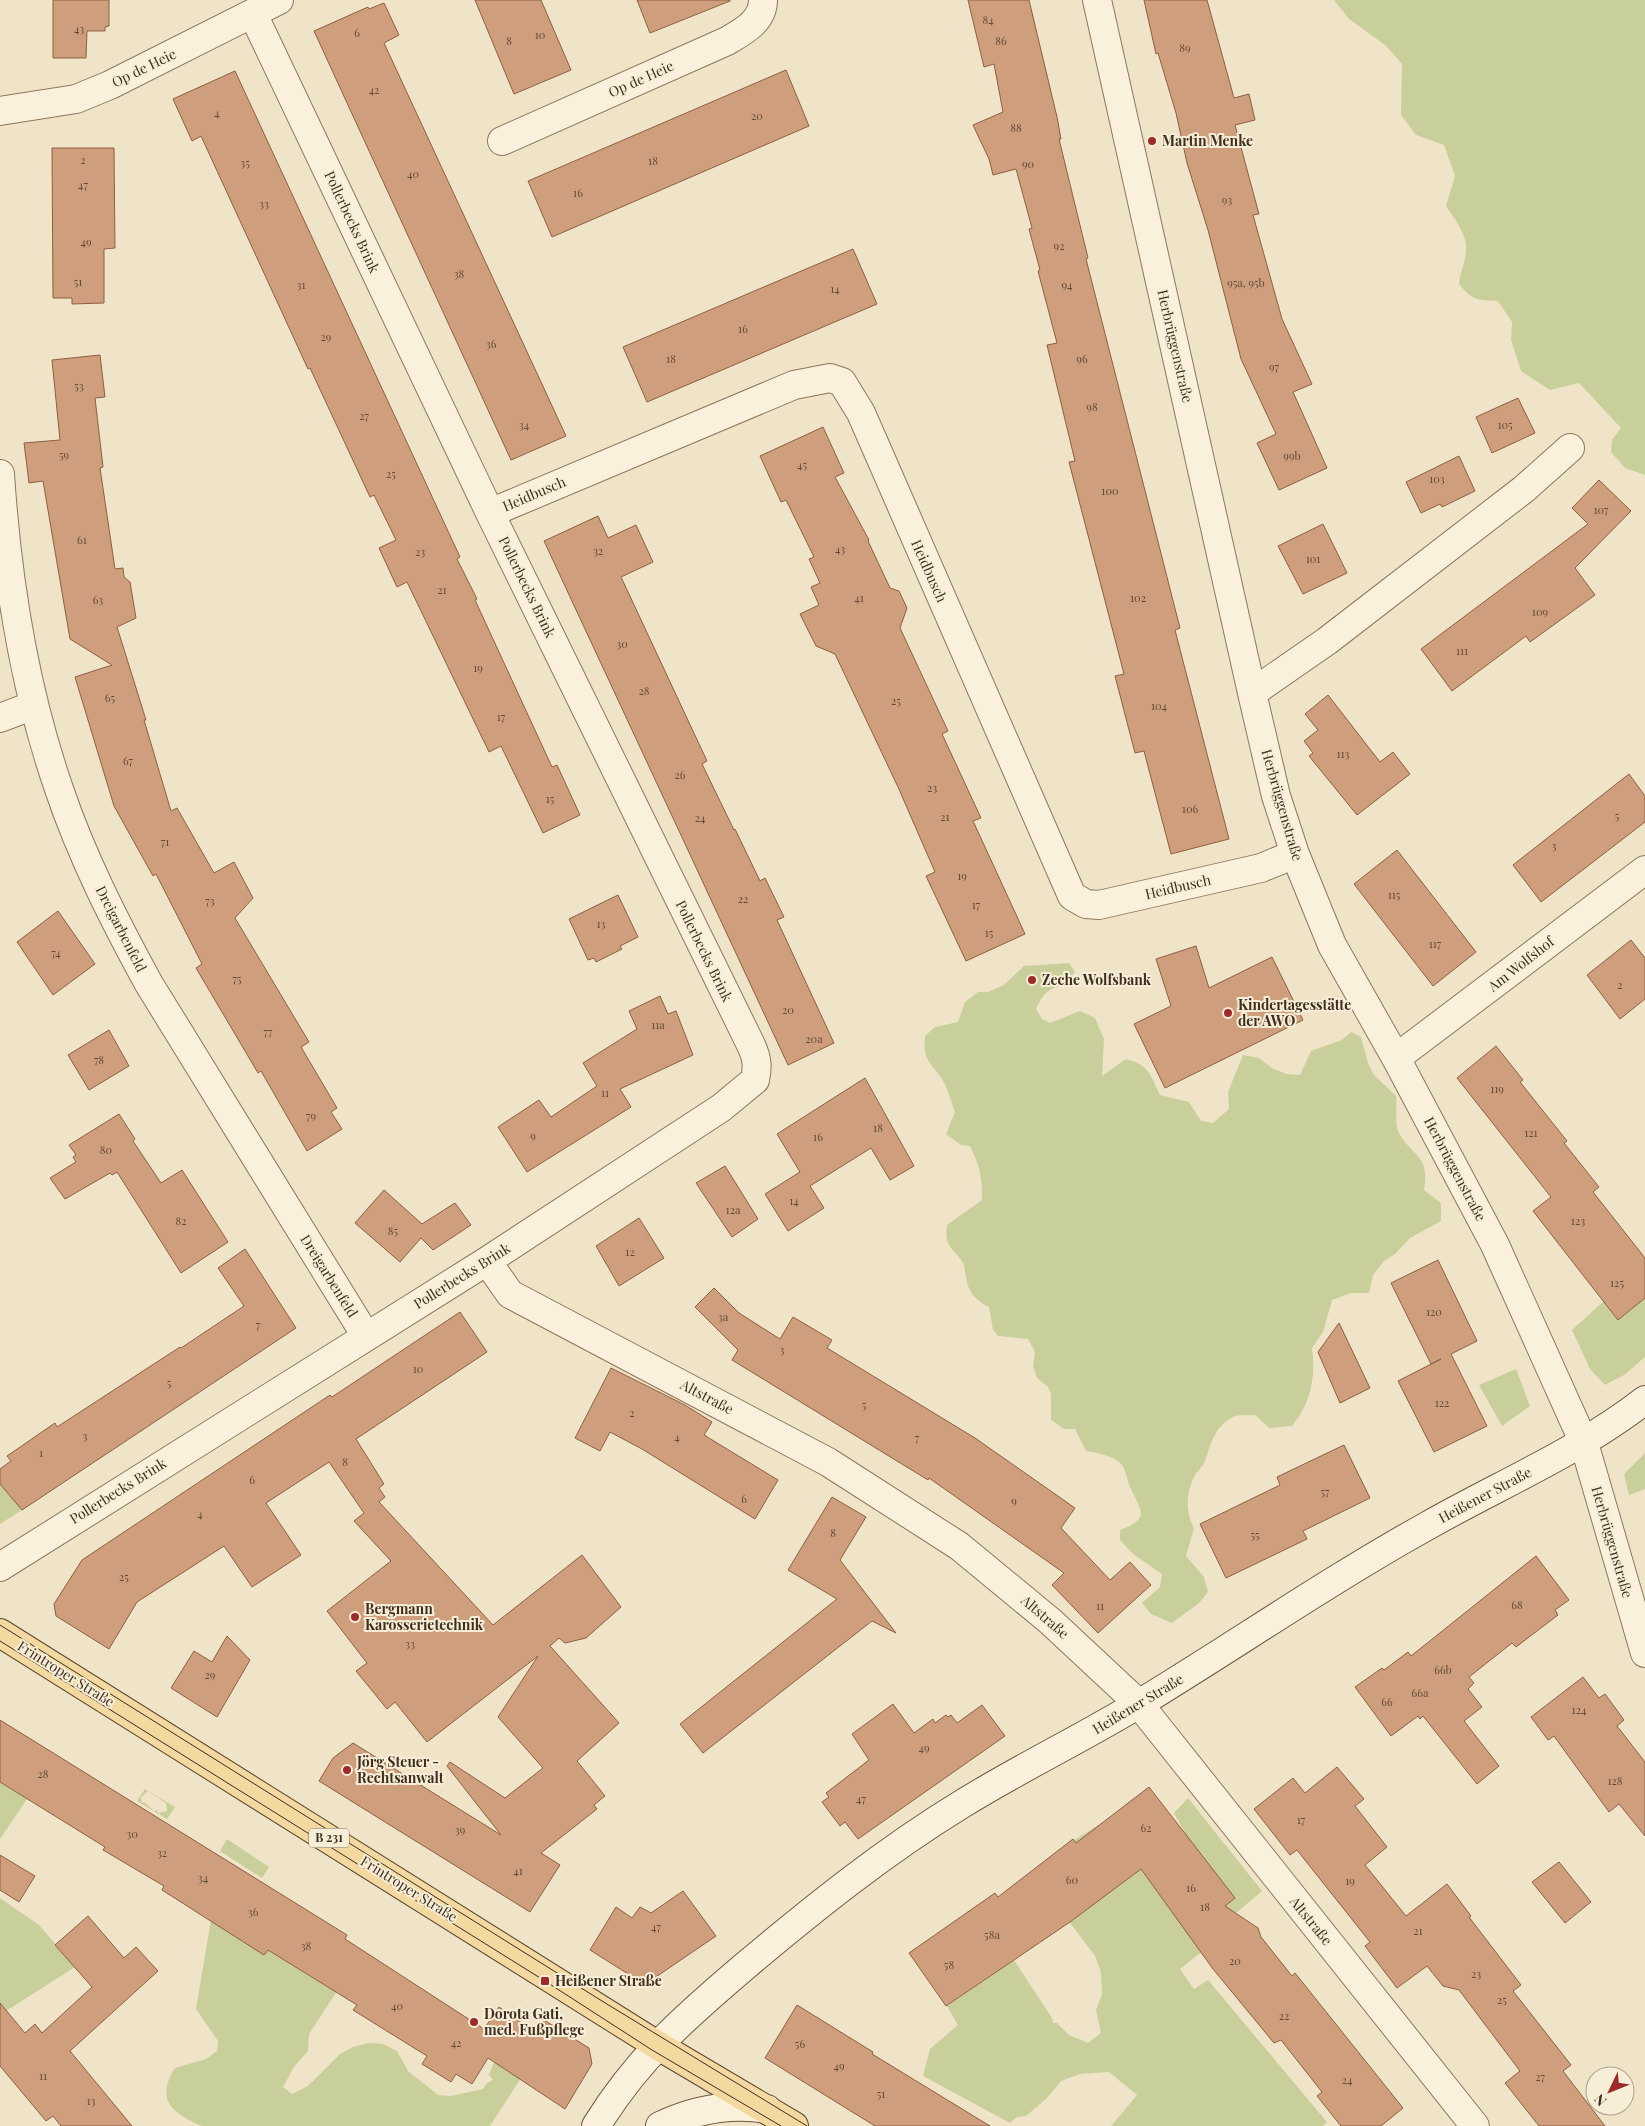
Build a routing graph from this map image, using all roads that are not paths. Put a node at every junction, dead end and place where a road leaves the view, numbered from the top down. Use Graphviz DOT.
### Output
graph roads {
  1 [pos="279,0"];
  2 [pos="763,0"];
  3 [pos="1097,0"];
  4 [pos="253,14"];
  5 [pos="0,111"];
  6 [pos="502,140"];
  7 [pos="1570,448"];
  8 [pos="0,474"];
  9 [pos="490,513"];
  10 [pos="1252,693"];
  11 [pos="34,705"];
  12 [pos="0,718"];
  13 [pos="1295,854"];
  14 [pos="1645,870"];
  15 [pos="1396,1058"];
  16 [pos="487,1261"];
  17 [pos="366,1336"];
  18 [pos="1645,1400"];
  19 [pos="1584,1443"];
  20 [pos="0,1567"];
  21 [pos="0,1633"];
  22 [pos="1645,1653"];
  23 [pos="1139,1704"];
  24 [pos="657,2045"];
  25 [pos="767,2109"];
  26 [pos="596,2126"];
  27 [pos="660,2126"];
  28 [pos="794,2126"];
  29 [pos="1475,2126"];
  1 -- 4 [label="street, Op de Heie"];
  2 -- 6 [label="street, Op de Heie"];
  3 -- 10 [label="street, Herbrüggenstraße"];
  4 -- 5 [label="street, Op de Heie"];
  4 -- 9 [label="street, Pollerbecks Brink"];
  7 -- 10 [label="street"];
  8 -- 11 [label="street, Dreigarbenfeld"];
  9 -- 13 [label="street, Heidbusch"];
  9 -- 16 [label="street, Pollerbecks Brink"];
  10 -- 13 [label="street, Herbrüggenstraße"];
  11 -- 12 [label="street"];
  11 -- 17 [label="street, Dreigarbenfeld"];
  13 -- 15 [label="street, Herbrüggenstraße"];
  14 -- 15 [label="street, Am Wolfshof"];
  15 -- 19 [label="street, Herbrüggenstraße"];
  16 -- 17 [label="street, Pollerbecks Brink"];
  16 -- 23 [label="street, Altstraße"];
  17 -- 20 [label="street, Pollerbecks Brink"];
  18 -- 19 [label="street, Heißener Straße"];
  19 -- 22 [label="street, Herbrüggenstraße"];
  19 -- 23 [label="street, Heißener Straße"];
  21 -- 24 [label="main road, Frintroper Straße / B 231"];
  23 -- 24 [label="street, Heißener Straße"];
  23 -- 29 [label="street, Altstraße"];
  24 -- 25 [label="main road, Frintroper Straße / B 231"];
  24 -- 26 [label="street, Heißener Straße"];
  25 -- 27 [label="street"];
  25 -- 28 [label="main road, Frintroper Straße / B 231"];
}
